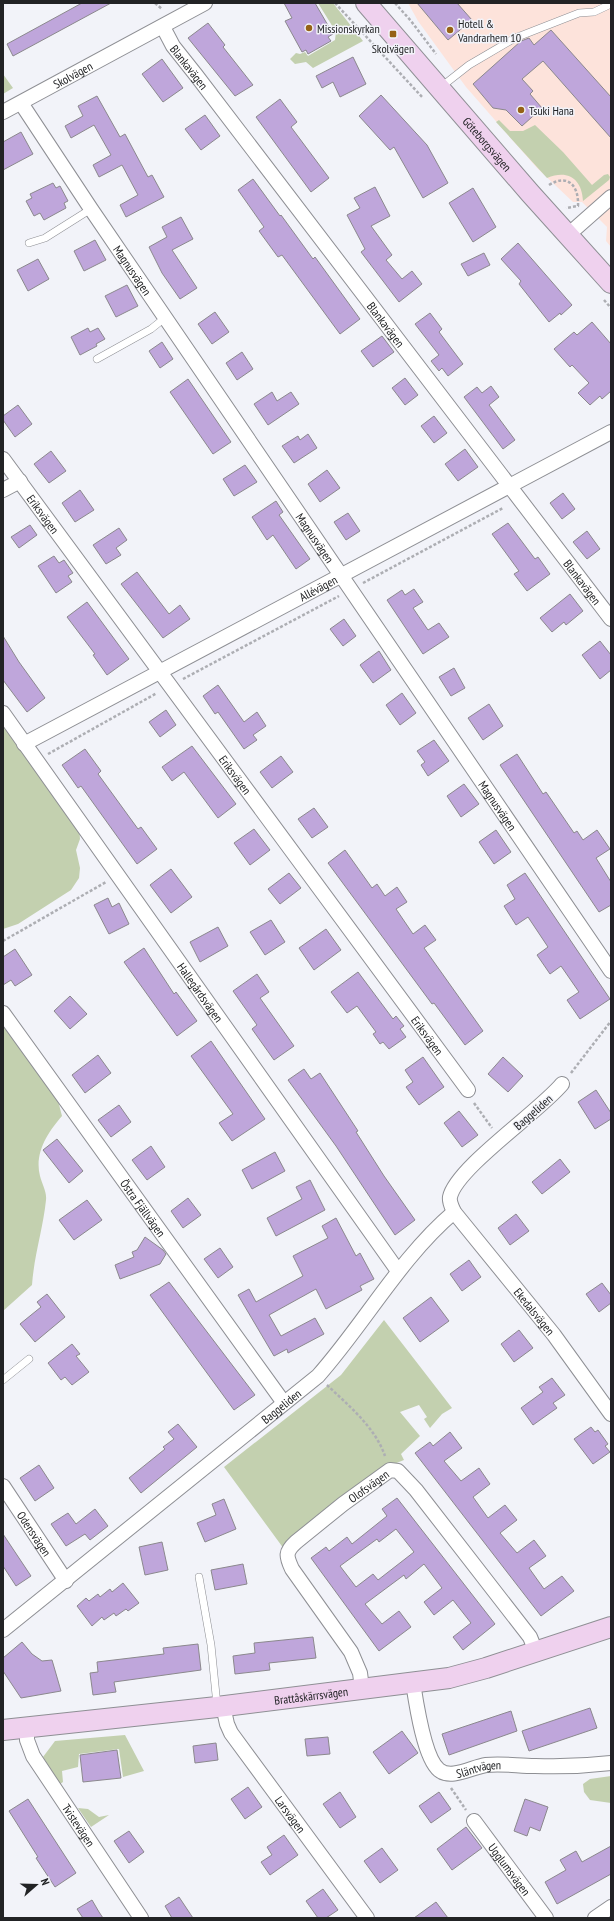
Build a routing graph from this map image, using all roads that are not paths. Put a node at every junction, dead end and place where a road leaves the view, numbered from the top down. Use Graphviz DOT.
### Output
graph roads {
  1 [pos="205,3"];
  2 [pos="366,3"];
  3 [pos="611,4"];
  4 [pos="164,27"];
  5 [pos="439,88"];
  6 [pos="21,103"];
  7 [pos="3,112"];
  8 [pos="611,197"];
  9 [pos="91,209"];
  10 [pos="568,235"];
  11 [pos="29,243"];
  12 [pos="611,283"];
  13 [pos="166,317"];
  14 [pos="98,358"];
  15 [pos="611,432"];
  16 [pos="3,459"];
  17 [pos="20,481"];
  18 [pos="509,486"];
  19 [pos="3,490"];
  20 [pos="342,576"];
  21 [pos="611,619"];
  22 [pos="160,672"];
  23 [pos="3,713"];
  24 [pos="24,744"];
  25 [pos="611,971"];
  26 [pos="3,1013"];
  27 [pos="562,1084"];
  28 [pos="468,1090"];
  29 [pos="454,1212"];
  30 [pos="398,1271"];
  31 [pos="29,1359"];
  32 [pos="3,1380"];
  33 [pos="284,1403"];
  34 [pos="611,1414"];
  35 [pos="3,1486"];
  36 [pos="199,1577"];
  37 [pos="66,1581"];
  38 [pos="611,1627"];
  39 [pos="3,1630"];
  40 [pos="536,1652"];
  41 [pos="413,1683"];
  42 [pos="362,1688"];
  43 [pos="220,1706"];
  44 [pos="26,1729"];
  45 [pos="3,1730"];
  46 [pos="611,1763"];
  47 [pos="474,1821"];
  48 [pos="611,1907"];
  49 [pos="141,1918"];
  50 [pos="367,1918"];
  51 [pos="546,1918"];
  52 [pos="595,1918"];
  1 -- 4 [label="street, Skolvägen"];
  2 -- 5 [label="street, Göteborgsvägen"];
  3 -- 5 [label="lane"];
  4 -- 6 [label="street, Skolvägen"];
  4 -- 18 [label="street, Blankavägen"];
  5 -- 10 [label="street, Göteborgsvägen"];
  6 -- 7 [label="street, Skolvägen"];
  6 -- 9 [label="street, Magnusvägen"];
  8 -- 10 [label="street"];
  9 -- 11 [label="lane"];
  9 -- 13 [label="street, Magnusvägen"];
  10 -- 12 [label="street, Göteborgsvägen"];
  13 -- 14 [label="lane"];
  13 -- 20 [label="street, Magnusvägen"];
  15 -- 18 [label="street, Allévägen"];
  16 -- 17 [label="street, Eriksvägen"];
  17 -- 19 [label="street"];
  17 -- 22 [label="street, Eriksvägen"];
  18 -- 20 [label="street, Allévägen"];
  18 -- 21 [label="street, Blankavägen"];
  20 -- 22 [label="street, Allévägen"];
  20 -- 25 [label="street, Magnusvägen"];
  22 -- 24 [label="street, Allévägen"];
  22 -- 28 [label="street, Eriksvägen"];
  23 -- 24 [label="street, Hallegårdsvägen"];
  24 -- 30 [label="street, Hallegårdsvägen"];
  26 -- 33 [label="street, Östra Fjällvägen"];
  27 -- 29 [label="street, Baggeliden"];
  29 -- 30 [label="street, Baggeliden"];
  29 -- 34 [label="street, Ekedalsvägen"];
  30 -- 33 [label="street, Baggeliden"];
  31 -- 32 [label="lane"];
  33 -- 37 [label="street, Baggeliden"];
  35 -- 37 [label="street, Odensvägen"];
  36 -- 43 [label="lane"];
  37 -- 39 [label="street, Baggeliden"];
  38 -- 40 [label="street, Brattåskärrsvägen"];
  40 -- 41 [label="street, Brattåskärrsvägen"];
  40 -- 42 [label="street, Olofsvägen"];
  41 -- 42 [label="street, Brattåskärrsvägen"];
  41 -- 46 [label="street, Släntvägen"];
  42 -- 43 [label="street, Brattåskärrsvägen"];
  43 -- 44 [label="street, Brattåskärrsvägen"];
  43 -- 50 [label="street, Larsvägen"];
  44 -- 45 [label="street, Brattåskärrsvägen"];
  44 -- 49 [label="street, Tvistevägen"];
  47 -- 51 [label="street, Ugglumsvägen"];
  48 -- 52 [label="street"];
}
